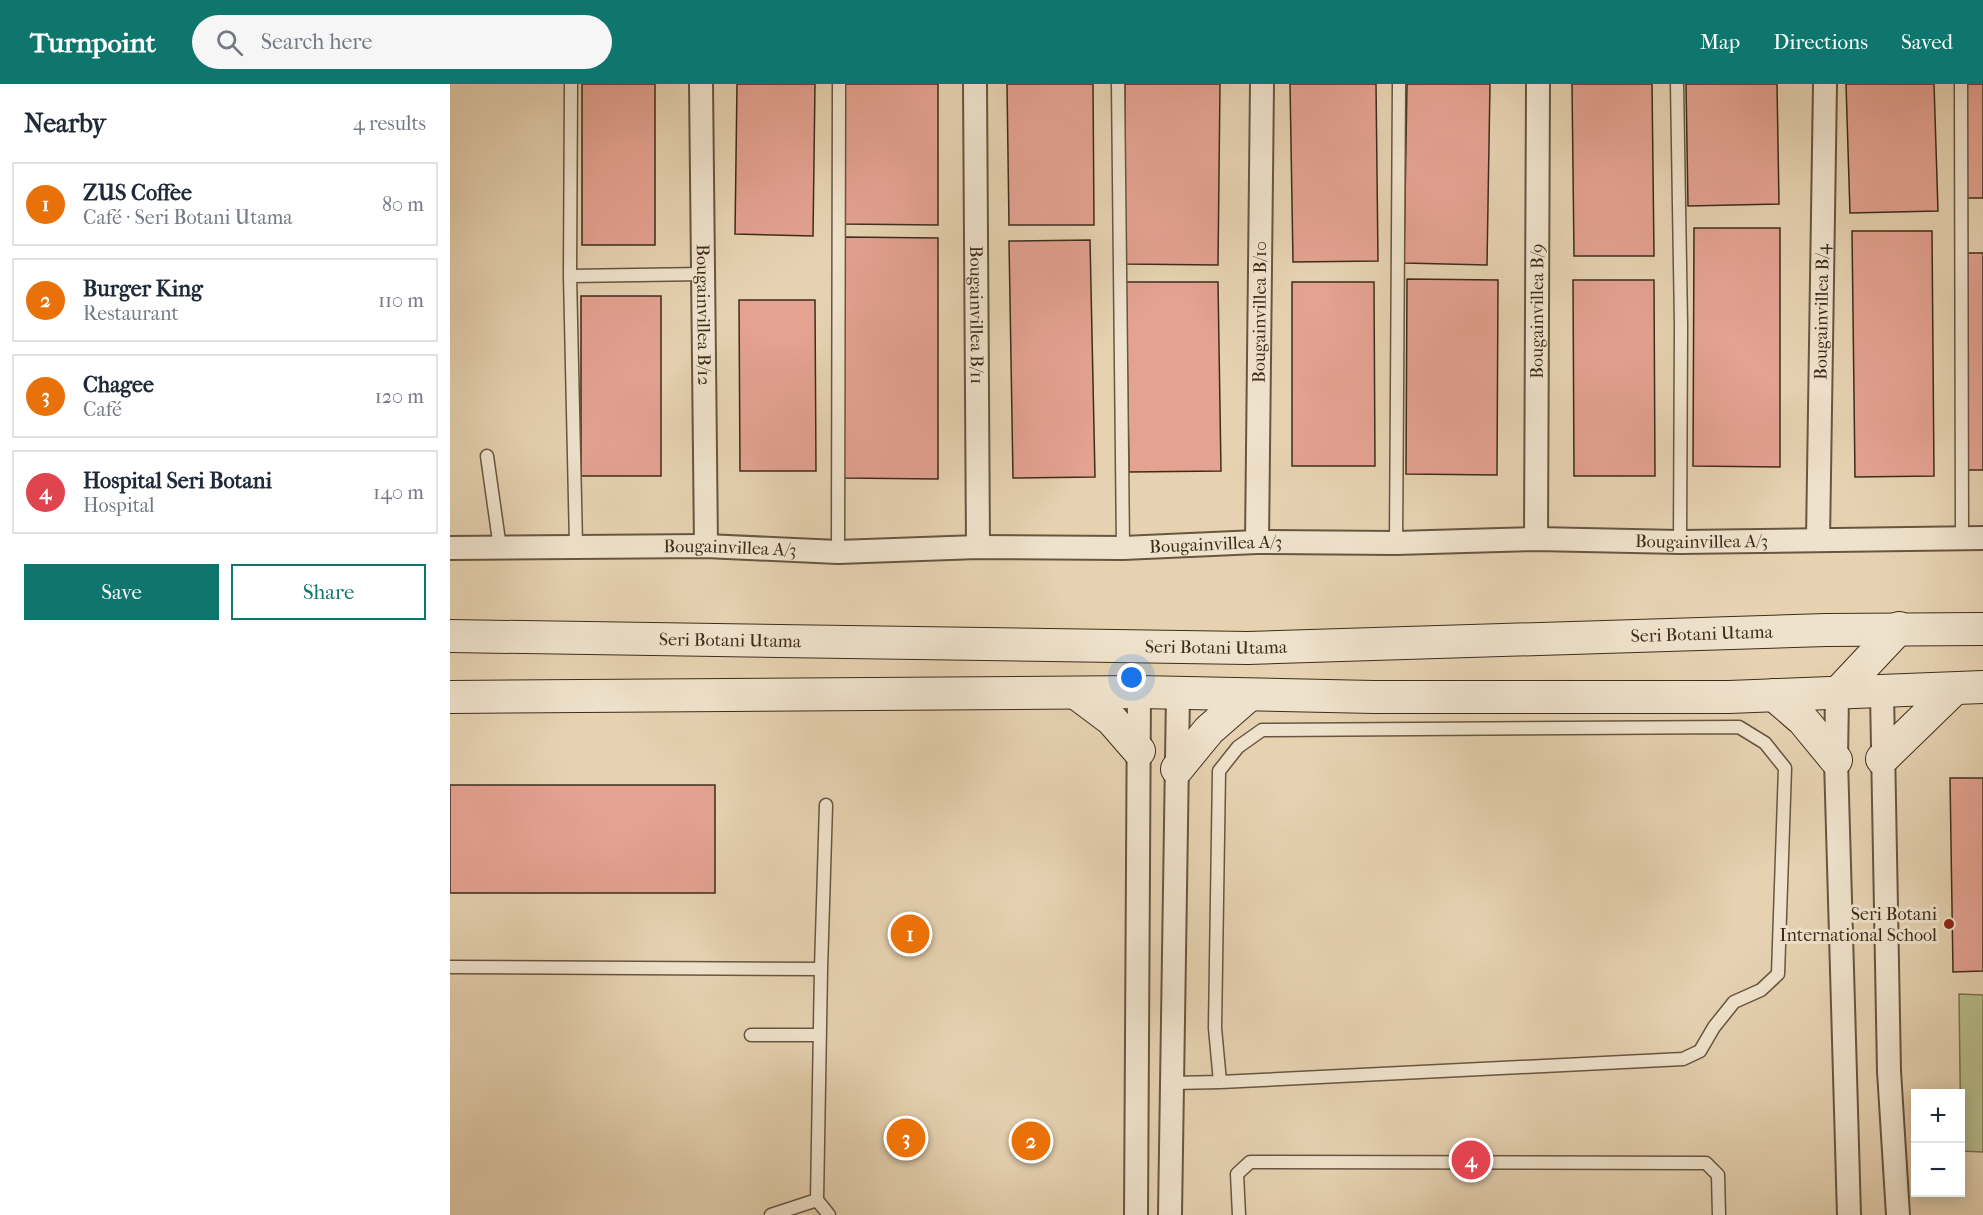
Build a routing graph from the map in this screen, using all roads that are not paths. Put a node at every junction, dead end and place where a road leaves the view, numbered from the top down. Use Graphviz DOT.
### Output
graph roads {
  1 [pos="571,84"];
  2 [pos="701,84"];
  3 [pos="839,84"];
  4 [pos="975,84"];
  5 [pos="1118,84"];
  6 [pos="1262,84"];
  7 [pos="1399,84"];
  8 [pos="1538,84"];
  9 [pos="1677,84"];
  10 [pos="1825,84"];
  11 [pos="1961,84"];
  12 [pos="704,274"];
  13 [pos="570,276"];
  14 [pos="487,456"];
  15 [pos="1973,538"];
  16 [pos="1536,539"];
  17 [pos="1818,540"];
  18 [pos="1257,542"];
  19 [pos="1680,542"];
  20 [pos="1396,543"];
  21 [pos="576,545"];
  22 [pos="706,546"];
  23 [pos="978,547"];
  24 [pos="450,548"];
  25 [pos="500,548"];
  26 [pos="1123,549"];
  27 [pos="838,552"];
  28 [pos="1899,628"];
  29 [pos="1983,628"];
  30 [pos="1826,630"];
  31 [pos="450,636"];
  32 [pos="1152,664"];
  33 [pos="1860,668"];
  34 [pos="1969,688"];
  35 [pos="1076,693"];
  36 [pos="1882,693"];
  37 [pos="1178,694"];
  38 [pos="1837,694"];
  39 [pos="1249,695"];
  40 [pos="1774,695"];
  41 [pos="450,697"];
  42 [pos="1139,751"];
  43 [pos="1882,759"];
  44 [pos="1836,760"];
  45 [pos="1177,769"];
  46 [pos="825,805"];
  47 [pos="450,968"];
  48 [pos="821,969"];
  49 [pos="751,1035"];
  50 [pos="819,1035"];
  51 [pos="1220,1082"];
  52 [pos="1173,1083"];
  53 [pos="817,1200"];
  54 [pos="771,1215"];
  55 [pos="829,1215"];
  56 [pos="1136,1215"];
  57 [pos="1170,1215"];
  58 [pos="1239,1215"];
  59 [pos="1719,1215"];
  60 [pos="1849,1215"];
  61 [pos="1898,1215"];
  1 -- 13 [label="lane"];
  2 -- 12 [label="street, Bougainvillea B/12"];
  3 -- 27 [label="lane"];
  4 -- 23 [label="street, Bougainvillea B/11"];
  5 -- 26 [label="lane"];
  6 -- 18 [label="street, Bougainvillea B/10"];
  7 -- 20 [label="lane"];
  8 -- 16 [label="street, Bougainvillea B/9"];
  9 -- 19 [label="lane"];
  10 -- 17 [label="street, Bougainvillea B/4"];
  11 -- 15 [label="lane"];
  12 -- 13 [label="lane"];
  12 -- 22 [label="street, Bougainvillea B/12"];
  13 -- 21 [label="lane"];
  14 -- 25 [label="lane"];
  15 -- 17 [label="street, Bougainvillea A/3"];
  16 -- 19 [label="street, Bougainvillea A/3"];
  16 -- 20 [label="street, Bougainvillea A/3"];
  17 -- 19 [label="street, Bougainvillea A/3"];
  18 -- 20 [label="street, Bougainvillea A/3"];
  18 -- 26 [label="street, Bougainvillea A/3"];
  21 -- 22 [label="street, Bougainvillea A/3"];
  21 -- 25 [label="street, Bougainvillea A/3"];
  22 -- 27 [label="street, Bougainvillea A/3"];
  23 -- 26 [label="street, Bougainvillea A/3"];
  23 -- 27 [label="street, Bougainvillea A/3"];
  24 -- 25 [label="street, Bougainvillea A/3"];
  28 -- 29 [label="main road, Seri Botani Utama"];
  28 -- 30 [label="main road, Seri Botani Utama"];
  28 -- 33 [label="main road"];
  30 -- 32 [label="main road, Seri Botani Utama"];
  30 -- 33 [label="main road"];
  31 -- 32 [label="main road, Seri Botani Utama"];
  32 -- 35 [label="main road, Seri Botani Utama"];
  32 -- 37 [label="main road"];
  32 -- 42 [label="street"];
  33 -- 36 [label="main road"];
  33 -- 38 [label="main road"];
  34 -- 36 [label="main road"];
  34 -- 43 [label="main road"];
  35 -- 41 [label="main road, Seri Botani Utama"];
  35 -- 42 [label="main road"];
  36 -- 38 [label="main road"];
  36 -- 43 [label="street"];
  37 -- 39 [label="main road"];
  37 -- 45 [label="street"];
  38 -- 40 [label="main road"];
  38 -- 44 [label="street"];
  39 -- 40 [label="main road"];
  39 -- 45 [label="main road"];
  40 -- 44 [label="main road"];
  42 -- 56 [label="street"];
  43 -- 61 [label="street"];
  44 -- 60 [label="street"];
  45 -- 52 [label="street"];
  46 -- 48 [label="lane"];
  47 -- 48 [label="lane"];
  48 -- 50 [label="lane"];
  49 -- 50 [label="lane"];
  50 -- 53 [label="lane"];
  51 -- 51 [label="lane"];
  51 -- 52 [label="lane"];
  52 -- 57 [label="street"];
  53 -- 54 [label="lane"];
  53 -- 55 [label="lane"];
  58 -- 59 [label="lane"];
}
